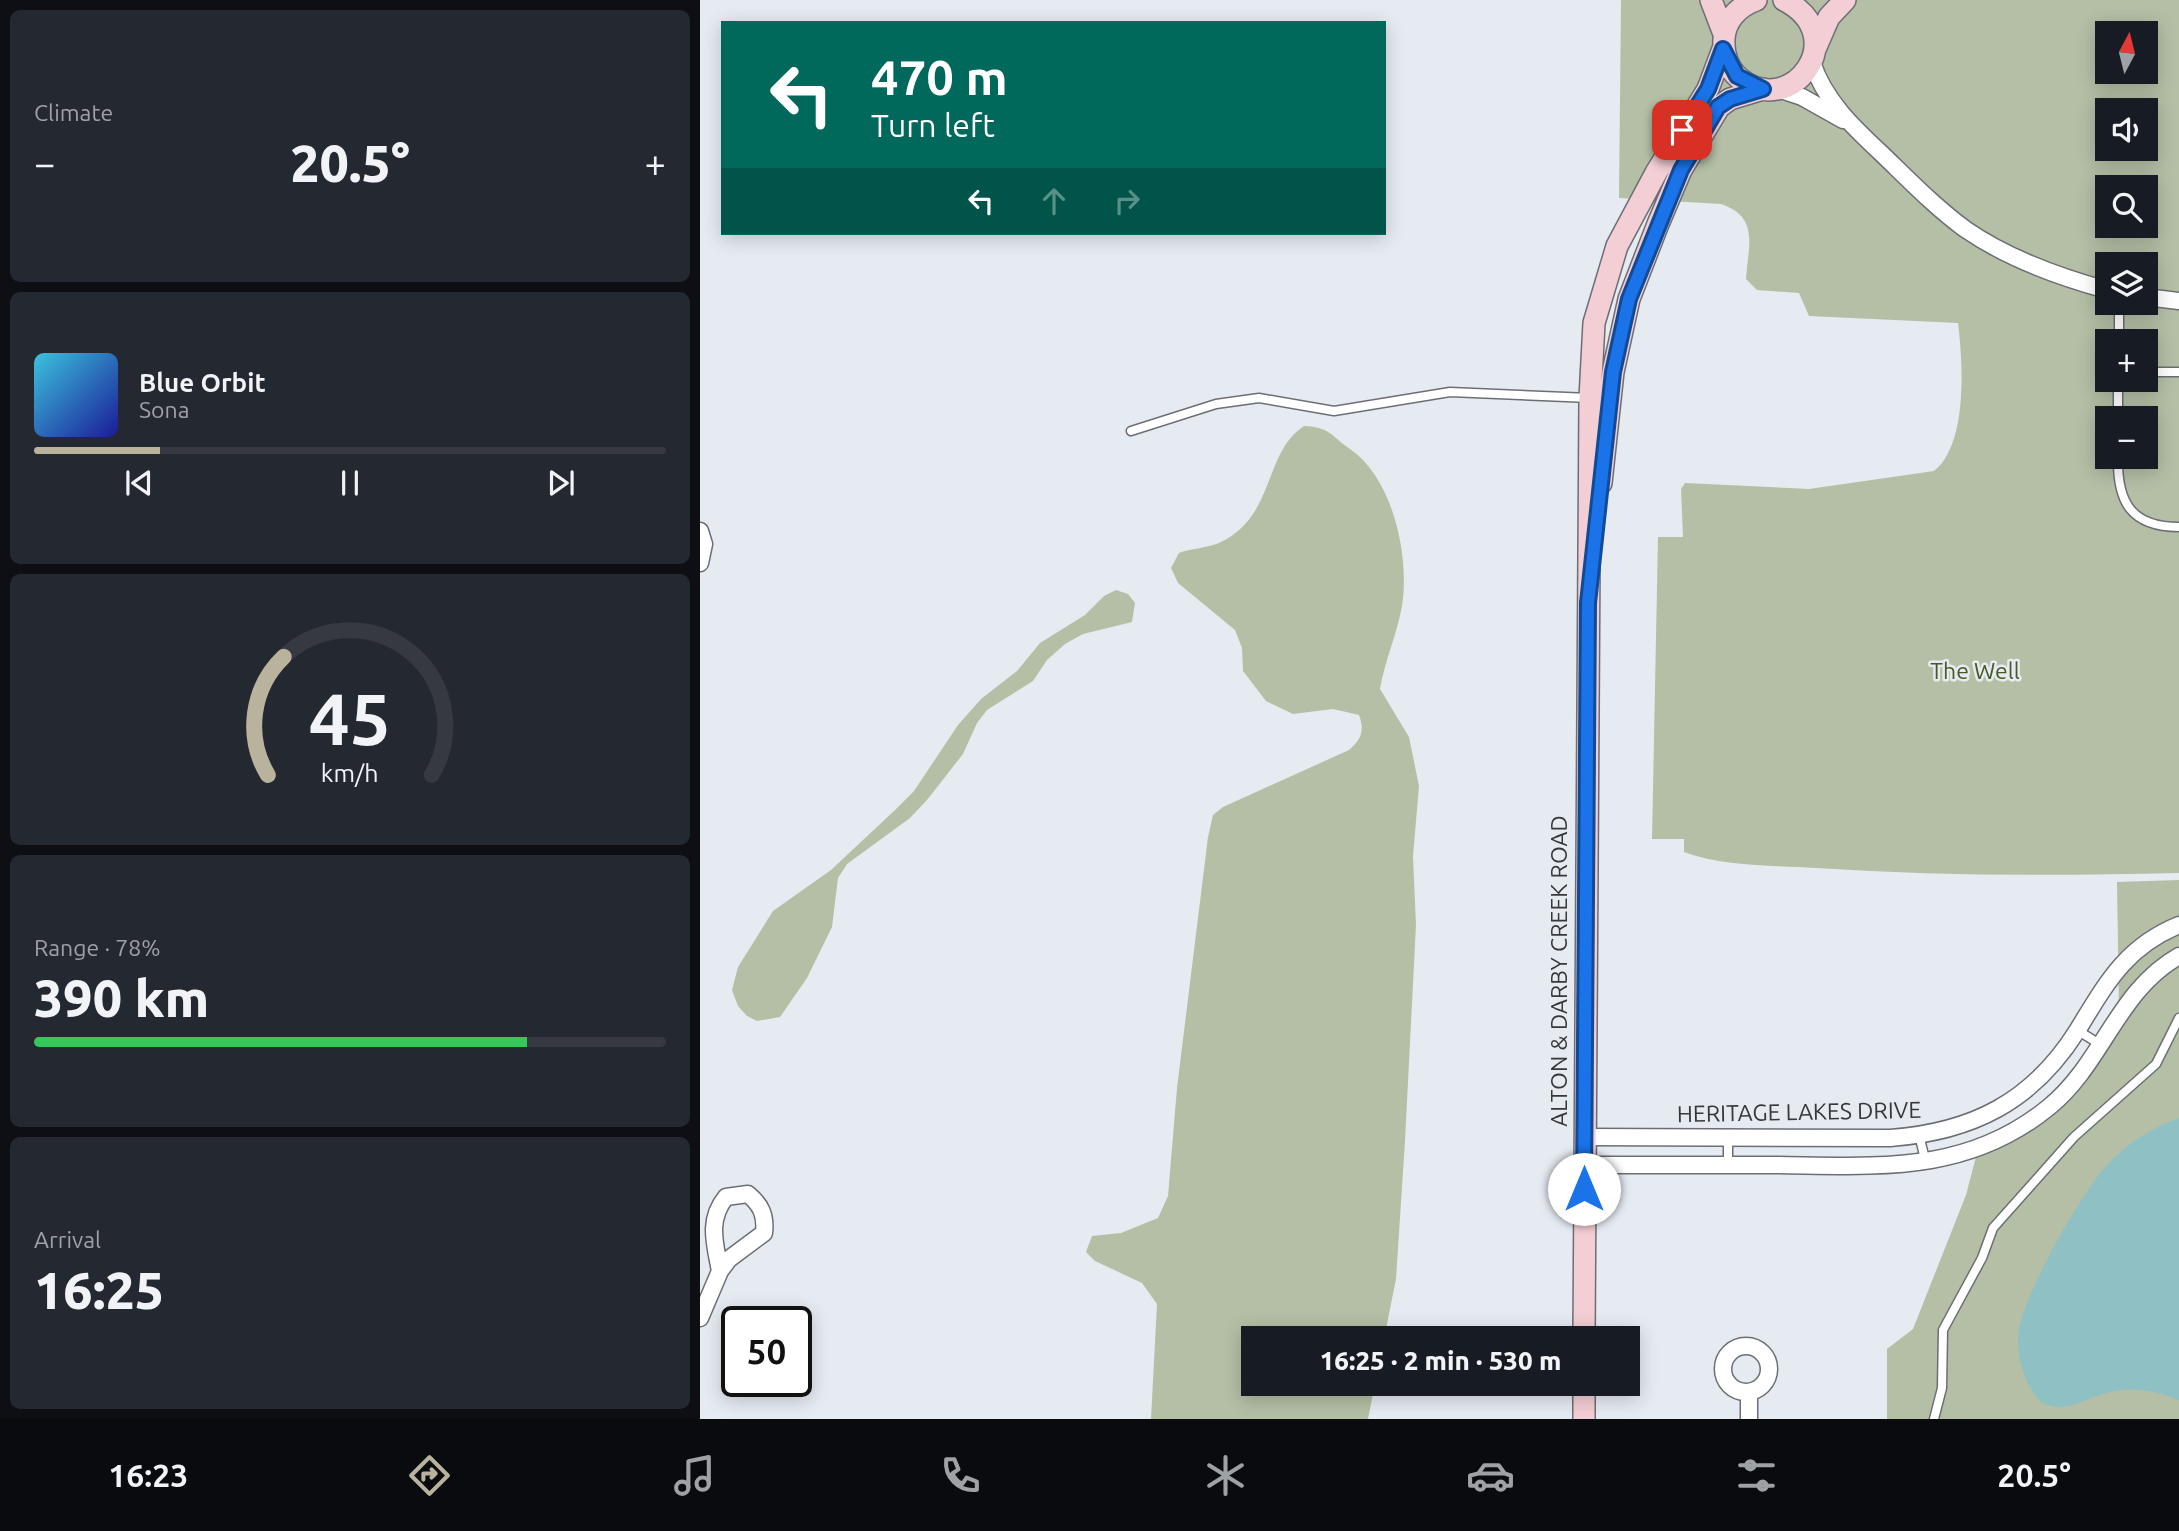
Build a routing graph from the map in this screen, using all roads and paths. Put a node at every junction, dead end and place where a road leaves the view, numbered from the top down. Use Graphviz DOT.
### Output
graph roads {
  1 [pos="1711,0"];
  2 [pos="1756,0"];
  3 [pos="1784,0"];
  4 [pos="1845,0"];
  5 [pos="1724,41"];
  6 [pos="1814,54"];
  7 [pos="1771,89"];
  8 [pos="1851,125"];
  9 [pos="2095,286"];
  10 [pos="2158,299"];
  11 [pos="2179,302"];
  12 [pos="2158,372"];
  13 [pos="2179,372"];
  14 [pos="1590,398"];
  15 [pos="1131,431"];
  16 [pos="2119,469"];
  17 [pos="2179,527"];
  18 [pos="700,531"];
  19 [pos="700,563"];
  20 [pos="1588,603"];
  21 [pos="2179,925"];
  22 [pos="2179,956"];
  23 [pos="2179,1018"];
  24 [pos="2077,1030"];
  25 [pos="2101,1045"];
  26 [pos="1919,1135"];
  27 [pos="1728,1136"];
  28 [pos="1584,1137"];
  29 [pos="1926,1163"];
  30 [pos="1584,1165"];
  31 [pos="1728,1165"];
  32 [pos="720,1271"];
  33 [pos="700,1318"];
  34 [pos="1584,1326"];
  35 [pos="1749,1392"];
  36 [pos="1584,1396"];
  37 [pos="1584,1419"];
  38 [pos="1749,1419"];
  39 [pos="1934,1419"];
  1 -- 5 [label="main road"];
  2 -- 5 [label="main road, ALTON & DARBY CREEK ROAD"];
  3 -- 6 [label="main road"];
  4 -- 6 [label="main road"];
  5 -- 7 [label="main road"];
  5 -- 14 [label="main road, ALTON & DARBY CREEK ROAD"];
  6 -- 7 [label="main road, ALTON & DARBY CREEK ROAD"];
  6 -- 8 [label="street"];
  7 -- 8 [label="street"];
  7 -- 20 [label="main road, ALTON & DARBY CREEK ROAD"];
  8 -- 9 [label="street"];
  10 -- 11 [label="street"];
  12 -- 13 [label="lane"];
  14 -- 15 [label="lane"];
  14 -- 20 [label="main road, ALTON & DARBY CREEK ROAD"];
  16 -- 17 [label="lane"];
  18 -- 19 [label="street"];
  20 -- 28 [label="main road, ALTON & DARBY CREEK ROAD"];
  21 -- 24 [label="street, HERITAGE LAKES DRIVE"];
  22 -- 25 [label="street"];
  23 -- 39 [label="lane"];
  24 -- 25 [label="lane"];
  24 -- 26 [label="street, HERITAGE LAKES DRIVE"];
  25 -- 29 [label="street"];
  26 -- 27 [label="street, HERITAGE LAKES DRIVE"];
  26 -- 29 [label="lane"];
  27 -- 28 [label="street, HERITAGE LAKES DRIVE"];
  27 -- 31 [label="lane"];
  28 -- 30 [label="main road, ALTON & DARBY CREEK ROAD"];
  29 -- 31 [label="street"];
  30 -- 31 [label="street"];
  30 -- 34 [label="main road, ALTON & DARBY CREEK ROAD"];
  32 -- 32 [label="street"];
  32 -- 33 [label="street"];
  35 -- 38 [label="street"];
  36 -- 37 [label="main road"];
}
